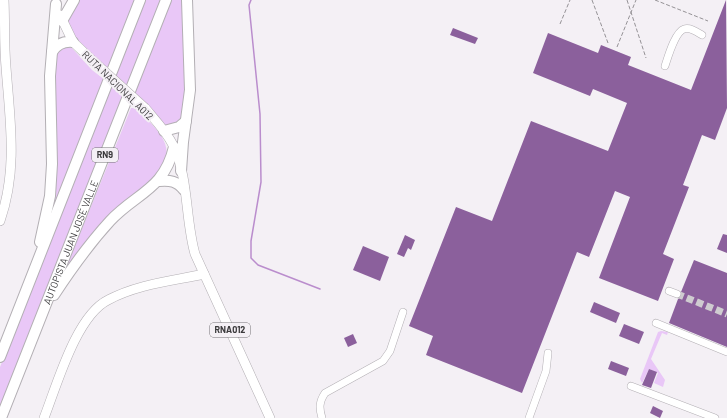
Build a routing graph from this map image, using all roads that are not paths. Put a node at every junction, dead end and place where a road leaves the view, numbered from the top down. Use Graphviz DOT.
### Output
graph roads {
  1 [pos="4,0"];
  2 [pos="74,0"];
  3 [pos="140,0"];
  4 [pos="166,0"];
  5 [pos="187,0"];
  6 [pos="55,2"];
  7 [pos="62,21"];
  8 [pos="702,35"];
  9 [pos="73,42"];
  10 [pos="52,52"];
  11 [pos="665,66"];
  12 [pos="186,120"];
  13 [pos="164,130"];
  14 [pos="174,147"];
  15 [pos="181,171"];
  16 [pos="158,181"];
  17 [pos="184,190"];
  18 [pos="0,221"];
  19 [pos="204,274"];
  20 [pos="669,291"];
  21 [pos="26,292"];
  22 [pos="677,294"];
  23 [pos="43,309"];
  24 [pos="403,312"];
  25 [pos="656,323"];
  26 [pos="727,352"];
  27 [pos="548,353"];
  28 [pos="0,357"];
  29 [pos="631,386"];
  30 [pos="1,418"];
  31 [pos="44,418"];
  32 [pos="270,418"];
  33 [pos="322,418"];
  34 [pos="528,418"];
  35 [pos="715,418"];
  1 -- 18 [label="main road"];
  2 -- 7 [label="highway"];
  3 -- 21 [label="highway, RN9"];
  4 -- 23 [label="highway, AUTOPISTA JUAN JOSÉ VALLE / RN9"];
  5 -- 12 [label="highway"];
  6 -- 7 [label="main road, RUTA NACIONAL A012"];
  6 -- 10 [label="highway"];
  7 -- 9 [label="main road, RUTA NACIONAL A012 / RNA012"];
  8 -- 11 [label="lane"];
  9 -- 10 [label="highway"];
  9 -- 13 [label="main road, RUTA NACIONAL A012 / RNA012, bridge"];
  10 -- 21 [label="highway"];
  12 -- 13 [label="highway"];
  12 -- 15 [label="highway"];
  13 -- 14 [label="main road, RUTA NACIONAL A012 / RNA012"];
  14 -- 15 [label="main road, RUTA NACIONAL A012 / RNA012"];
  14 -- 16 [label="highway"];
  15 -- 17 [label="main road, RUTA NACIONAL A012 / RNA012"];
  16 -- 17 [label="highway"];
  16 -- 23 [label="highway"];
  17 -- 19 [label="main road, RUTA NACIONAL A012 / RNA012"];
  19 -- 31 [label="main road"];
  19 -- 32 [label="main road, RUTA NACIONAL A012 / RNA012"];
  20 -- 22 [label="lane"];
  21 -- 28 [label="highway, RN9"];
  23 -- 30 [label="highway, AUTOPISTA JUAN JOSÉ VALLE / RN9"];
  24 -- 33 [label="lane"];
  25 -- 26 [label="lane"];
  27 -- 34 [label="lane"];
  29 -- 35 [label="lane"];
}
